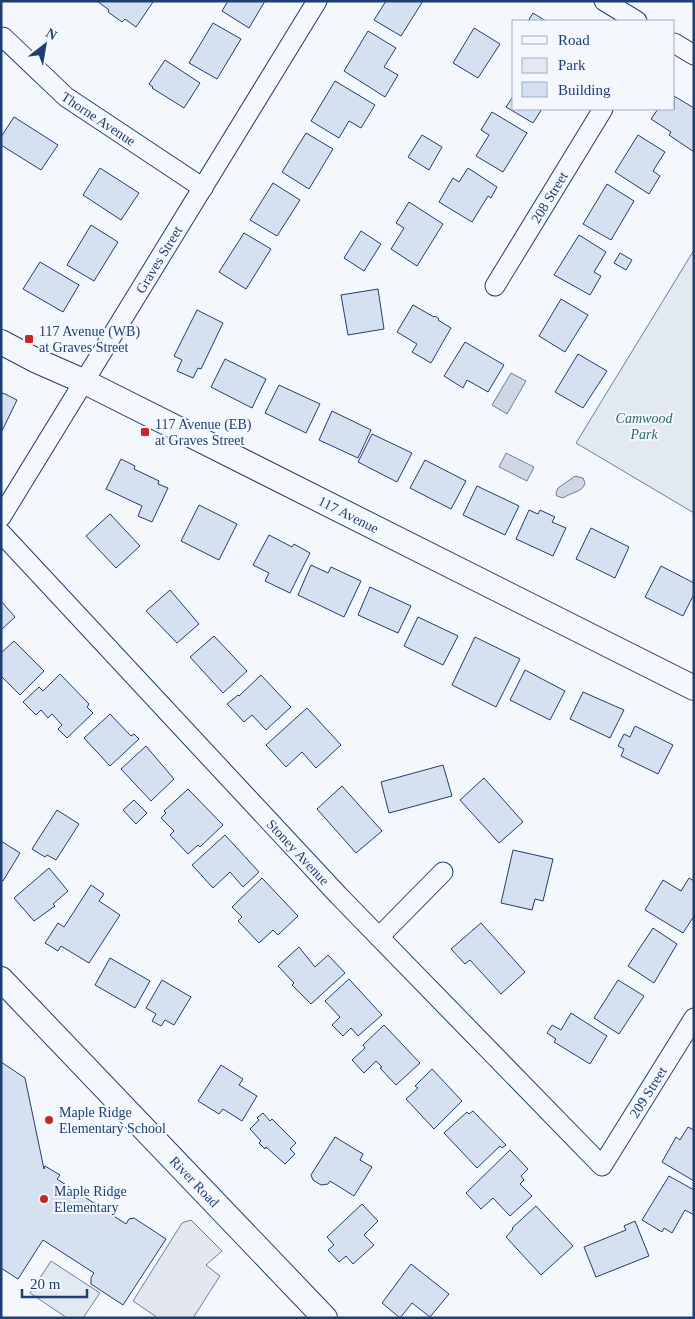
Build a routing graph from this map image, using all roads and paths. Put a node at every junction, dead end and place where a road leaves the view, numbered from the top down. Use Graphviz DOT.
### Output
graph roads {
  1 [pos="317,1"];
  2 [pos="604,1"];
  3 [pos="635,20"];
  4 [pos="4,37"];
  5 [pos="675,44"];
  6 [pos="694,55"];
  7 [pos="602,110"];
  8 [pos="203,188"];
  9 [pos="495,286"];
  10 [pos="1,342"];
  11 [pos="85,382"];
  12 [pos="1,517"];
  13 [pos="1,533"];
  14 [pos="694,688"];
  15 [pos="443,872"];
  16 [pos="379,937"];
  17 [pos="1,979"];
  18 [pos="694,1018"];
  19 [pos="602,1166"];
  20 [pos="325,1318"];
  1 -- 8 [label="street, Graves Street"];
  2 -- 3 [label="street"];
  4 -- 8 [label="street, Thorne Avenue"];
  5 -- 6 [label="street"];
  7 -- 9 [label="street, 208 Street"];
  8 -- 11 [label="street, Graves Street"];
  10 -- 11 [label="street, 117 Avenue"];
  11 -- 12 [label="street, Graves Street"];
  11 -- 14 [label="street, 117 Avenue"];
  13 -- 16 [label="street, Stoney Avenue"];
  15 -- 16 [label="street"];
  16 -- 19 [label="street, Stoney Avenue"];
  17 -- 20 [label="street, River Road"];
  18 -- 19 [label="street, 209 Street"];
}
